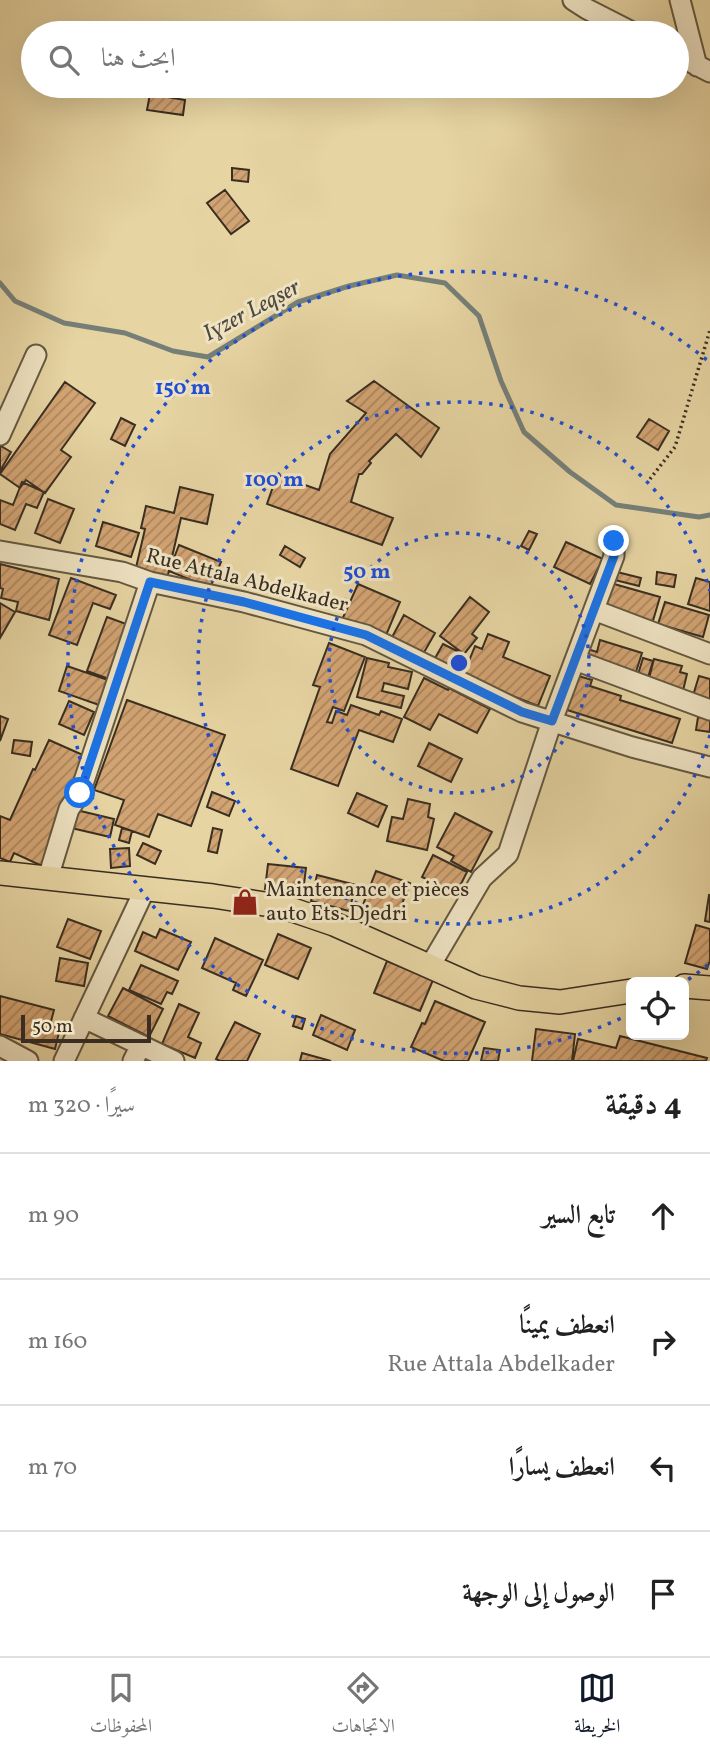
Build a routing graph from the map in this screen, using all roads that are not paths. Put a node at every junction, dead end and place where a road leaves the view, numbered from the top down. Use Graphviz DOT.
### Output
graph roads {
  1 [pos="582,3"];
  2 [pos="613,21"];
  3 [pos="689,27"];
  4 [pos="704,69"];
  5 [pos="36,355"];
  6 [pos="0,435"];
  7 [pos="614,541"];
  8 [pos="0,551"];
  9 [pos="150,582"];
  10 [pos="594,610"];
  11 [pos="710,654"];
  12 [pos="575,660"];
  13 [pos="710,710"];
  14 [pos="552,721"];
  15 [pos="710,767"];
  16 [pos="0,873"];
  17 [pos="48,878"];
  18 [pos="145,889"];
  19 [pos="430,966"];
  20 [pos="689,986"];
  21 [pos="710,988"];
  22 [pos="626,991"];
  23 [pos="84,1018"];
  24 [pos="0,1046"];
  25 [pos="137,1053"];
  26 [pos="29,1061"];
  27 [pos="64,1061"];
  28 [pos="174,1061"];
  1 -- 2 [label="street"];
  3 -- 4 [label="street"];
  5 -- 6 [label="street"];
  7 -- 10 [label="street"];
  8 -- 9 [label="street, Rue Attala Abdelkader"];
  9 -- 14 [label="street, Rue Attala Abdelkader"];
  9 -- 17 [label="street"];
  10 -- 11 [label="street"];
  10 -- 12 [label="street"];
  12 -- 13 [label="street"];
  12 -- 14 [label="street"];
  14 -- 15 [label="street, Rue Attala Abdelkader"];
  14 -- 19 [label="street"];
  16 -- 17 [label="main road"];
  17 -- 18 [label="main road"];
  18 -- 19 [label="main road"];
  18 -- 23 [label="street"];
  19 -- 22 [label="main road"];
  20 -- 21 [label="main road"];
  23 -- 25 [label="street"];
  23 -- 27 [label="street"];
  24 -- 26 [label="street"];
  25 -- 28 [label="street"];
}
